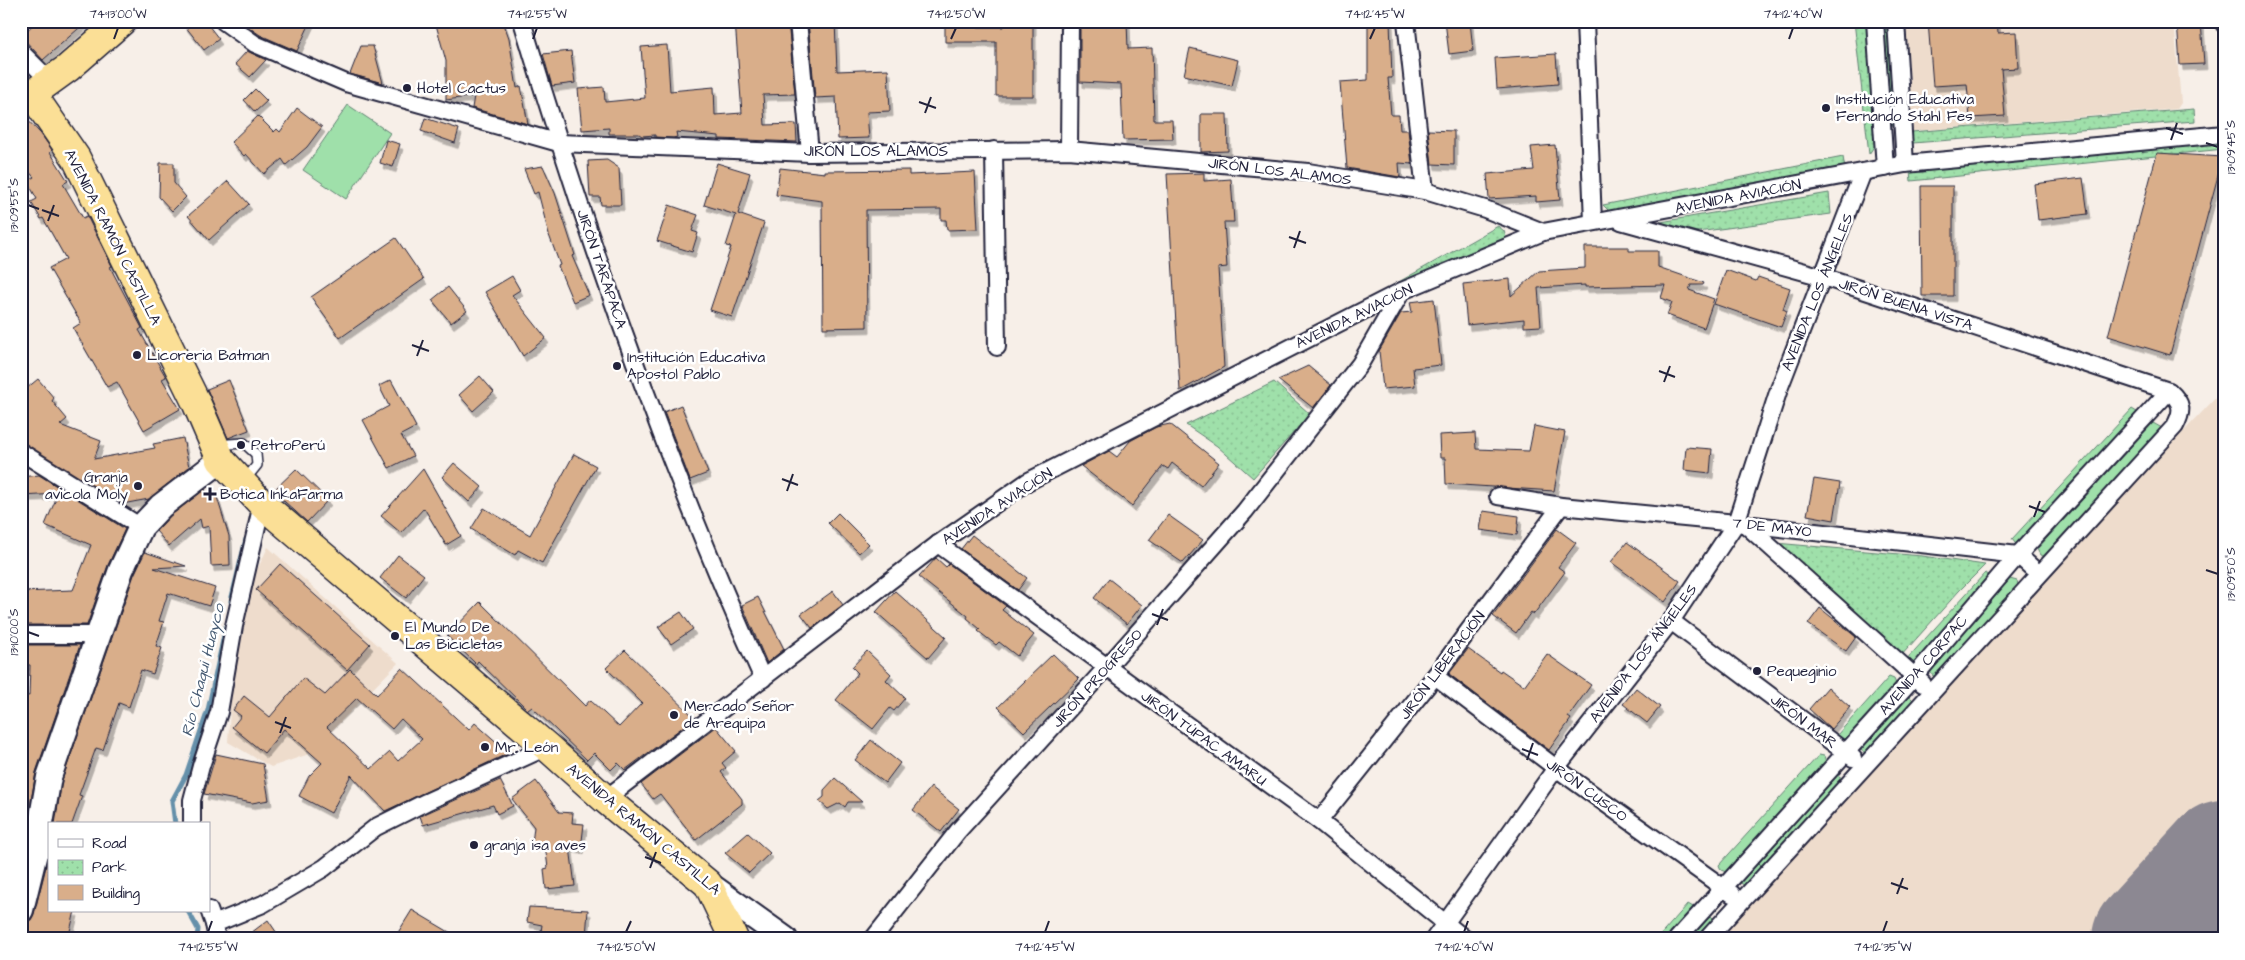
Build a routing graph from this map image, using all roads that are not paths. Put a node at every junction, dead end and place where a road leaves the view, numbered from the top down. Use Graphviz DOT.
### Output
graph roads {
  1 [pos="122,21"];
  2 [pos="224,21"];
  3 [pos="522,21"];
  4 [pos="798,21"];
  5 [pos="1070,21"];
  6 [pos="1406,21"];
  7 [pos="1585,21"];
  8 [pos="1875,21"];
  9 [pos="1896,21"];
  10 [pos="21,52"];
  11 [pos="35,87"];
  12 [pos="2224,134"];
  13 [pos="559,143"];
  14 [pos="994,150"];
  15 [pos="1069,150"];
  16 [pos="810,153"];
  17 [pos="1905,164"];
  18 [pos="1885,168"];
  19 [pos="1863,172"];
  20 [pos="1425,191"];
  21 [pos="1617,220"];
  22 [pos="1593,222"];
  23 [pos="1543,232"];
  24 [pos="1823,277"];
  25 [pos="1402,291"];
  26 [pos="997,347"];
  27 [pos="2169,391"];
  28 [pos="21,452"];
  29 [pos="219,454"];
  30 [pos="1498,496"];
  31 [pos="262,504"];
  32 [pos="1561,506"];
  33 [pos="1741,524"];
  34 [pos="141,527"];
  35 [pos="938,544"];
  36 [pos="2018,555"];
  37 [pos="2039,574"];
  38 [pos="1671,621"];
  39 [pos="21,635"];
  40 [pos="100,635"];
  41 [pos="1107,667"];
  42 [pos="1435,676"];
  43 [pos="1914,677"];
  44 [pos="763,679"];
  45 [pos="1932,691"];
  46 [pos="547,747"];
  47 [pos="1846,753"];
  48 [pos="1864,767"];
  49 [pos="1556,768"];
  50 [pos="605,799"];
  51 [pos="1319,821"];
  52 [pos="192,822"];
  53 [pos="36,846"];
  54 [pos="708,884"];
  55 [pos="1724,887"];
  56 [pos="1740,900"];
  57 [pos="21,910"];
  58 [pos="213,924"];
  59 [pos="1445,924"];
  60 [pos="734,939"];
  61 [pos="785,939"];
  62 [pos="873,939"];
  63 [pos="1434,939"];
  64 [pos="1465,939"];
  65 [pos="1677,939"];
  66 [pos="1707,939"];
  1 -- 11 [label="highway"];
  2 -- 13 [label="street, JIRÓN LOS ALAMOS"];
  3 -- 13 [label="street, JIRÓN TARAPACA"];
  4 -- 16 [label="street"];
  5 -- 15 [label="street"];
  6 -- 20 [label="street"];
  7 -- 22 [label="street"];
  8 -- 18 [label="street"];
  9 -- 17 [label="street"];
  10 -- 11 [label="street"];
  11 -- 29 [label="highway, AVENIDA RAMÓN CASTILLA"];
  12 -- 17 [label="street, AVENIDA AVIACIÓN"];
  13 -- 16 [label="street, JIRÓN LOS ALAMOS"];
  13 -- 44 [label="street, JIRÓN TARAPACA"];
  14 -- 15 [label="street, JIRÓN LOS ALAMOS"];
  14 -- 16 [label="street, JIRÓN LOS ALAMOS"];
  14 -- 26 [label="street"];
  15 -- 20 [label="street, JIRÓN LOS ALAMOS"];
  17 -- 18 [label="street, AVENIDA AVIACIÓN"];
  18 -- 19 [label="street, AVENIDA AVIACIÓN"];
  19 -- 21 [label="street, AVENIDA AVIACIÓN"];
  19 -- 24 [label="street, AVENIDA LOS ÁNGELES"];
  20 -- 23 [label="street, JIRÓN LOS ALAMOS"];
  21 -- 22 [label="street, AVENIDA AVIACIÓN"];
  21 -- 24 [label="street, JIRÓN BUENA VISTA"];
  22 -- 23 [label="street, AVENIDA AVIACIÓN"];
  23 -- 25 [label="street, AVENIDA AVIACIÓN"];
  24 -- 27 [label="street, JIRÓN BUENA VISTA"];
  24 -- 33 [label="street, AVENIDA LOS ÁNGELES"];
  25 -- 35 [label="street, AVENIDA AVIACIÓN"];
  25 -- 41 [label="street, JIRÓN PROGRESO"];
  27 -- 36 [label="street, AVENIDA CORPAC"];
  27 -- 37 [label="street, AVENIDA CORPAC"];
  28 -- 34 [label="street"];
  29 -- 31 [label="highway, AVENIDA RAMÓN CASTILLA"];
  29 -- 34 [label="street"];
  30 -- 32 [label="street, 7 DE MAYO"];
  31 -- 46 [label="highway, AVENIDA RAMÓN CASTILLA"];
  31 -- 52 [label="street"];
  32 -- 33 [label="street, 7 DE MAYO"];
  32 -- 42 [label="street, JIRÓN LIBERACIÓN"];
  33 -- 36 [label="street, 7 DE MAYO"];
  33 -- 38 [label="street, AVENIDA LOS ÁNGELES"];
  33 -- 43 [label="street"];
  34 -- 40 [label="street"];
  35 -- 41 [label="street, JIRÓN TÚPAC AMARU"];
  35 -- 44 [label="street, AVENIDA AVIACIÓN"];
  36 -- 37 [label="street"];
  36 -- 43 [label="street, AVENIDA CORPAC"];
  37 -- 45 [label="street, AVENIDA CORPAC"];
  38 -- 47 [label="street, JIRÓN MAR"];
  38 -- 49 [label="street, AVENIDA LOS ÁNGELES"];
  39 -- 40 [label="street"];
  40 -- 53 [label="street"];
  41 -- 51 [label="street, JIRÓN TÚPAC AMARU"];
  41 -- 62 [label="street, JIRÓN PROGRESO"];
  42 -- 49 [label="street, JIRÓN CUSCO"];
  42 -- 51 [label="street, JIRÓN LIBERACIÓN"];
  43 -- 45 [label="street"];
  43 -- 47 [label="street, AVENIDA CORPAC"];
  44 -- 50 [label="street, AVENIDA AVIACIÓN"];
  45 -- 48 [label="street, AVENIDA CORPAC"];
  46 -- 50 [label="highway, AVENIDA RAMÓN CASTILLA"];
  46 -- 58 [label="street"];
  47 -- 48 [label="street, JIRÓN MAR"];
  47 -- 55 [label="street, AVENIDA CORPAC"];
  48 -- 56 [label="street, AVENIDA CORPAC"];
  49 -- 55 [label="street, JIRÓN CUSCO"];
  49 -- 59 [label="street, AVENIDA LOS ÁNGELES"];
  50 -- 54 [label="highway, AVENIDA RAMÓN CASTILLA"];
  51 -- 59 [label="street, JIRÓN TÚPAC AMARU"];
  53 -- 57 [label="street"];
  54 -- 60 [label="highway"];
  54 -- 61 [label="street, AVENIDA RAMÓN CASTILLA"];
  55 -- 56 [label="street, JIRÓN CUSCO"];
  55 -- 65 [label="street, AVENIDA CORPAC"];
  56 -- 66 [label="street, AVENIDA CORPAC"];
  59 -- 63 [label="street, AVENIDA LOS ÁNGELES"];
  59 -- 64 [label="street, JIRÓN TÚPAC AMARU"];
}
